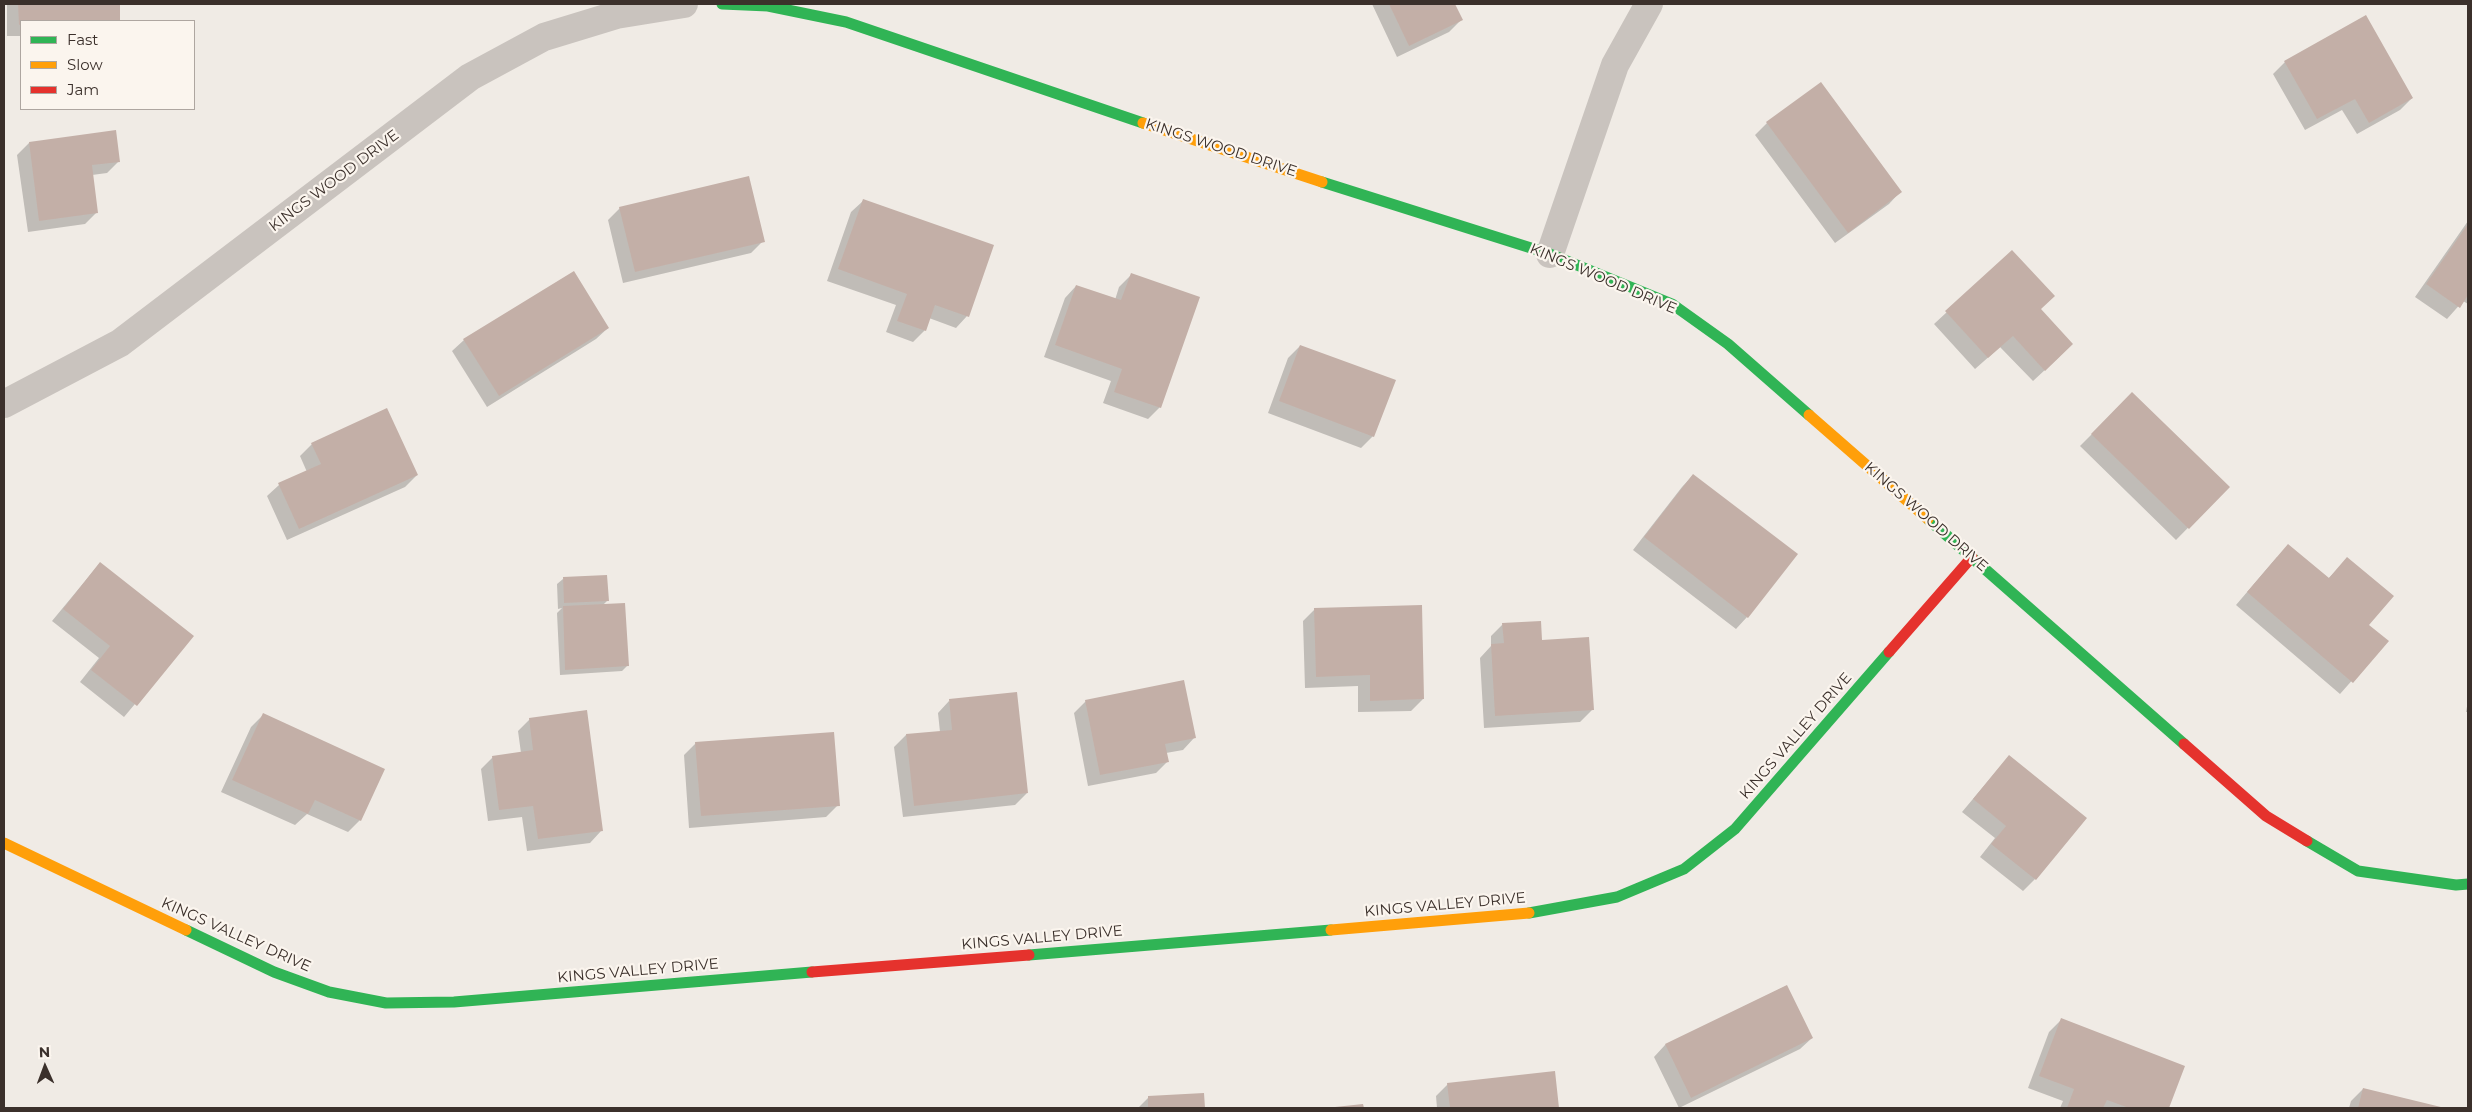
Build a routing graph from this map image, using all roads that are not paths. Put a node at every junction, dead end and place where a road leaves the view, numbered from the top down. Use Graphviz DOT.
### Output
graph roads {
  1 [pos="684,4"];
  2 [pos="722,4"];
  3 [pos="1649,4"];
  4 [pos="1550,254"];
  5 [pos="4,404"];
  6 [pos="1972,557"];
  7 [pos="4,843"];
  8 [pos="2468,884"];
  1 -- 5 [label="street, KINGS WOOD DRIVE"];
  2 -- 4 [label="street, KINGS WOOD DRIVE"];
  3 -- 4 [label="street"];
  4 -- 6 [label="street, KINGS WOOD DRIVE"];
  6 -- 7 [label="street, KINGS VALLEY DRIVE"];
  6 -- 8 [label="street, KINGS WOOD DRIVE"];
}
